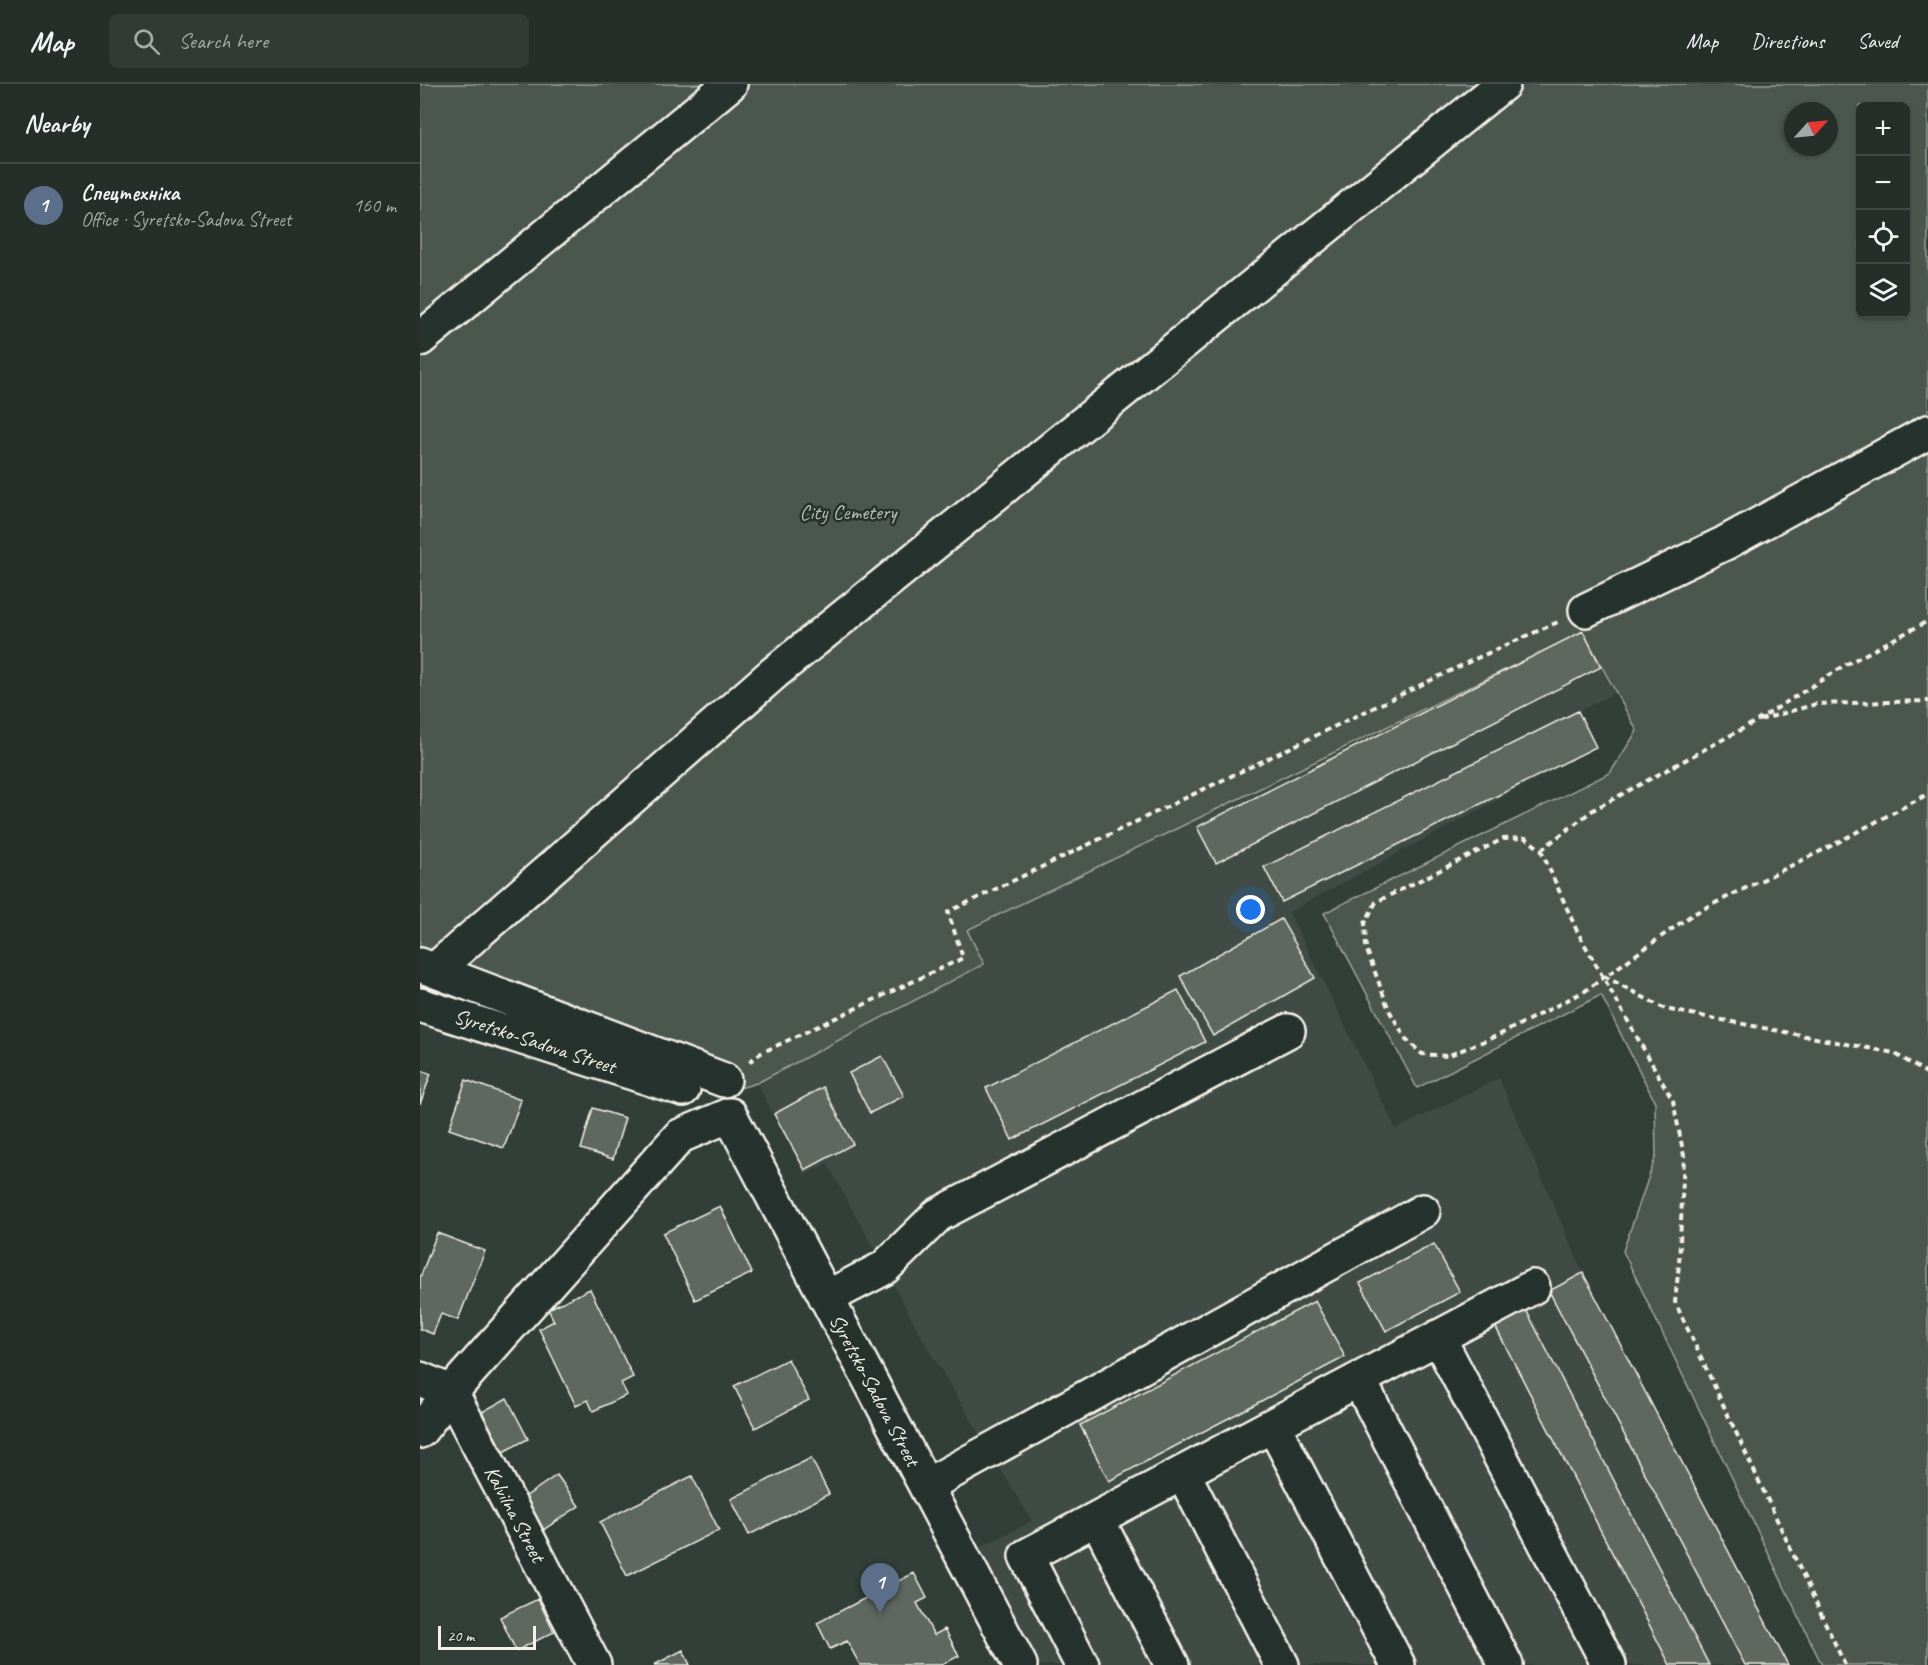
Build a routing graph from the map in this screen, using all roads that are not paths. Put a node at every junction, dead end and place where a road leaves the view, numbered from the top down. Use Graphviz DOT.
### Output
graph roads {
  1 [pos="730,84"];
  2 [pos="1503,84"];
  3 [pos="420,339"];
  4 [pos="1928,432"];
  5 [pos="1586,610"];
  6 [pos="427,967"];
  7 [pos="420,1005"];
  8 [pos="1288,1031"];
  9 [pos="724,1080"];
  10 [pos="683,1089"];
  11 [pos="1423,1211"];
  12 [pos="1533,1287"];
  13 [pos="826,1298"];
  14 [pos="1438,1337"];
  15 [pos="420,1380"];
  16 [pos="1359,1380"];
  17 [pos="451,1392"];
  18 [pos="1273,1425"];
  19 [pos="420,1431"];
  20 [pos="1183,1473"];
  21 [pos="926,1486"];
  22 [pos="1097,1519"];
  23 [pos="594,1665"];
  24 [pos="1020,1665"];
  25 [pos="1082,1665"];
  26 [pos="1172,1665"];
  27 [pos="1282,1665"];
  28 [pos="1398,1665"];
  29 [pos="1506,1665"];
  30 [pos="1609,1665"];
  1 -- 3 [label="street"];
  2 -- 6 [label="street"];
  4 -- 5 [label="street"];
  6 -- 9 [label="street"];
  7 -- 10 [label="street, Syretsko-Sadova Street"];
  8 -- 13 [label="street"];
  11 -- 21 [label="street"];
  12 -- 14 [label="street"];
  13 -- 17 [label="street, Syretsko-Sadova Street"];
  13 -- 21 [label="street, Syretsko-Sadova Street"];
  14 -- 16 [label="street"];
  14 -- 30 [label="street"];
  15 -- 17 [label="street"];
  16 -- 18 [label="street"];
  16 -- 29 [label="street"];
  17 -- 19 [label="street"];
  17 -- 23 [label="street, Kalvilna Street"];
  18 -- 20 [label="street"];
  18 -- 28 [label="street"];
  20 -- 22 [label="street"];
  20 -- 27 [label="street"];
  21 -- 24 [label="street, Syretsko-Sadova Street"];
  22 -- 25 [label="street"];
  22 -- 26 [label="street"];
}
